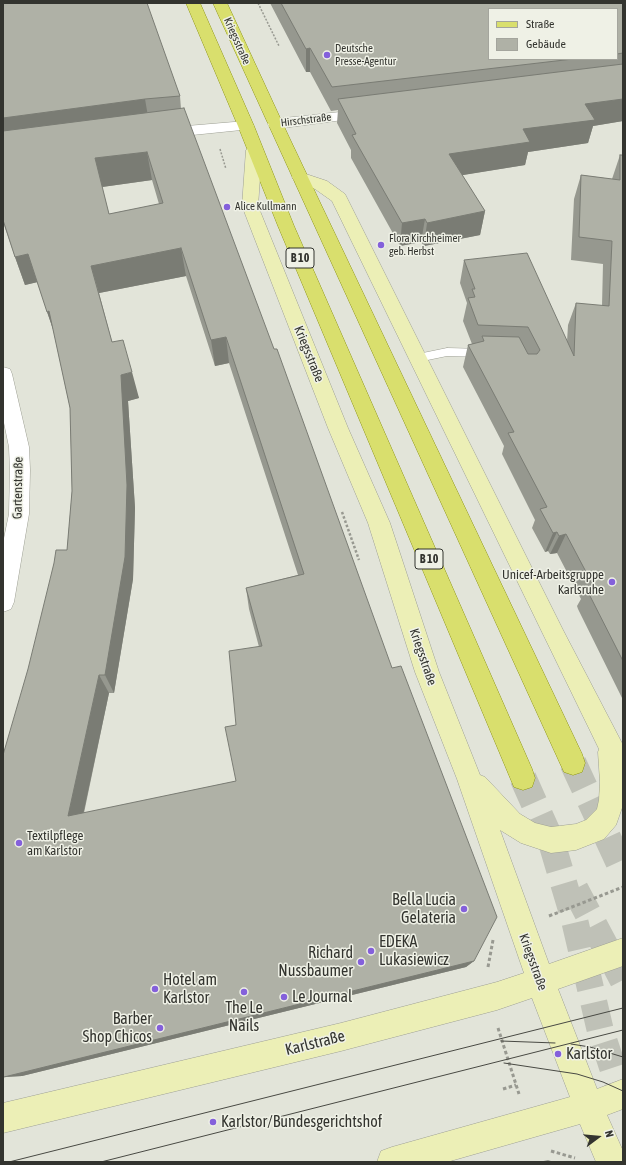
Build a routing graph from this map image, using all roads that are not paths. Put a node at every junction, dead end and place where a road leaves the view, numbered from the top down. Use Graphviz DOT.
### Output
graph roads {
  1 [pos="193,3"];
  2 [pos="220,3"];
  3 [pos="382,111"];
  4 [pos="275,124"];
  5 [pos="246,126"];
  6 [pos="150,134"];
  7 [pos="254,150"];
  8 [pos="300,177"];
  9 [pos="494,353"];
  10 [pos="418,358"];
  11 [pos="3,374"];
  12 [pos="3,602"];
  13 [pos="609,744"];
  14 [pos="573,763"];
  15 [pos="623,771"];
  16 [pos="523,778"];
  17 [pos="469,779"];
  18 [pos="623,952"];
  19 [pos="541,982"];
  20 [pos="623,1094"];
  21 [pos="588,1108"];
  22 [pos="3,1118"];
  23 [pos="392,1162"];
  24 [pos="612,1162"];
  1 -- 5 [label="main road, Kriegsstraße / B 10"];
  2 -- 4 [label="main road, Kriegsstraße / B 10"];
  3 -- 4 [label="street, Hirschstraße"];
  4 -- 8 [label="main road, Kriegsstraße / B 10"];
  5 -- 6 [label="street"];
  5 -- 7 [label="main road, B 10"];
  7 -- 16 [label="main road, B 10"];
  7 -- 17 [label="main road, Kriegsstraße"];
  8 -- 10 [label="main road"];
  8 -- 14 [label="main road, B 10"];
  9 -- 10 [label="lane"];
  10 -- 13 [label="main road"];
  11 -- 12 [label="street, Gartenstraße"];
  13 -- 15 [label="main road"];
  13 -- 17 [label="main road"];
  17 -- 19 [label="main road, Kriegsstraße"];
  18 -- 19 [label="main road, Karlstraße"];
  19 -- 21 [label="main road, Kriegsstraße"];
  19 -- 22 [label="main road, Karlstraße"];
  20 -- 21 [label="main road"];
  21 -- 23 [label="main road"];
  21 -- 24 [label="main road, Kriegsstraße"];
}
